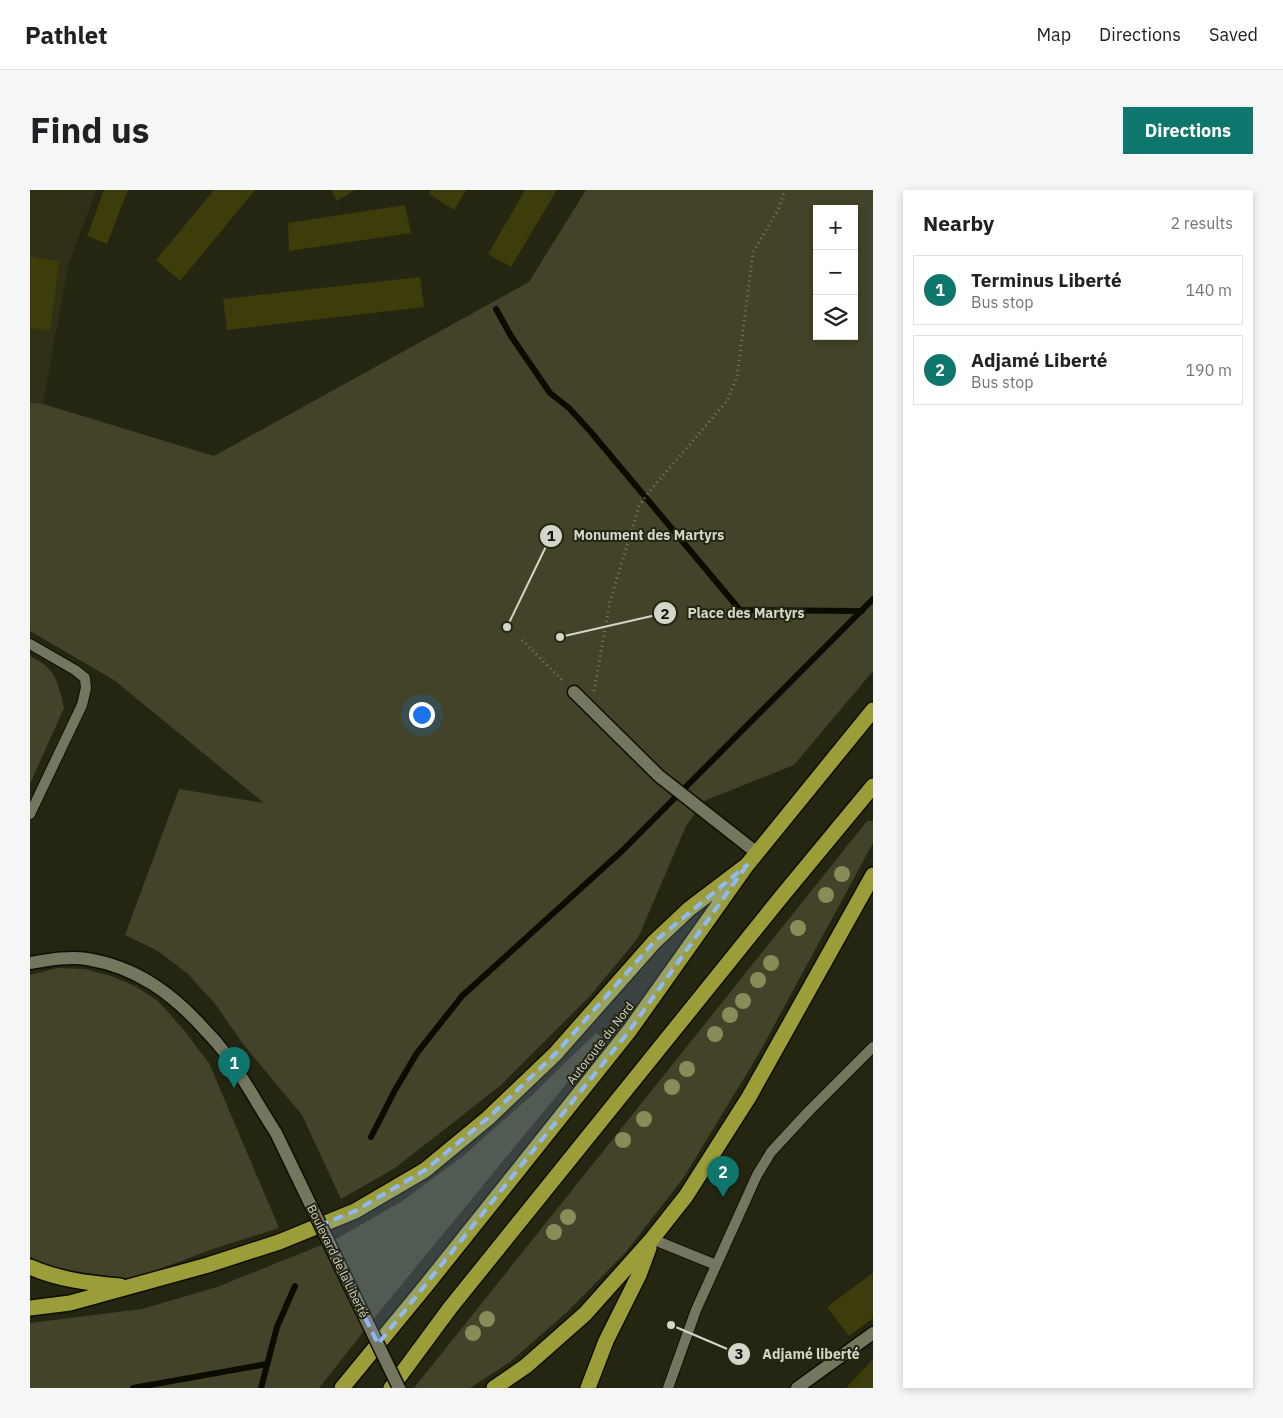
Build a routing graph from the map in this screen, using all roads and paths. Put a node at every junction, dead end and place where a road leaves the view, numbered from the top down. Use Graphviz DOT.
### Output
graph roads {
  1 [pos="786,190"];
  2 [pos="522,640"];
  3 [pos="30,644"];
  4 [pos="574,692"];
  5 [pos="590,708"];
  6 [pos="873,710"];
  7 [pos="873,786"];
  8 [pos="30,814"];
  9 [pos="752,859"];
  10 [pos="873,875"];
  11 [pos="30,963"];
  12 [pos="873,1047"];
  13 [pos="652,1239"];
  14 [pos="716,1265"];
  15 [pos="30,1266"];
  16 [pos="129,1287"];
  17 [pos="30,1308"];
  18 [pos="873,1333"];
  19 [pos="342,1388"];
  20 [pos="391,1388"];
  21 [pos="399,1388"];
  22 [pos="494,1388"];
  23 [pos="588,1388"];
  24 [pos="668,1388"];
  25 [pos="797,1388"];
  1 -- 5 [label="path"];
  2 -- 4 [label="path"];
  3 -- 8 [label="lane"];
  4 -- 5 [label="street"];
  5 -- 9 [label="street"];
  6 -- 9 [label="highway, Autoroute du Nord"];
  7 -- 20 [label="highway"];
  9 -- 16 [label="highway"];
  9 -- 19 [label="highway, Autoroute du Nord"];
  10 -- 13 [label="highway"];
  11 -- 21 [label="street, Boulevard de la Liberté, bridge"];
  12 -- 14 [label="lane"];
  13 -- 14 [label="lane"];
  13 -- 22 [label="highway"];
  13 -- 23 [label="highway"];
  14 -- 24 [label="lane"];
  15 -- 16 [label="highway"];
  16 -- 17 [label="highway"];
  18 -- 25 [label="street"];
}
